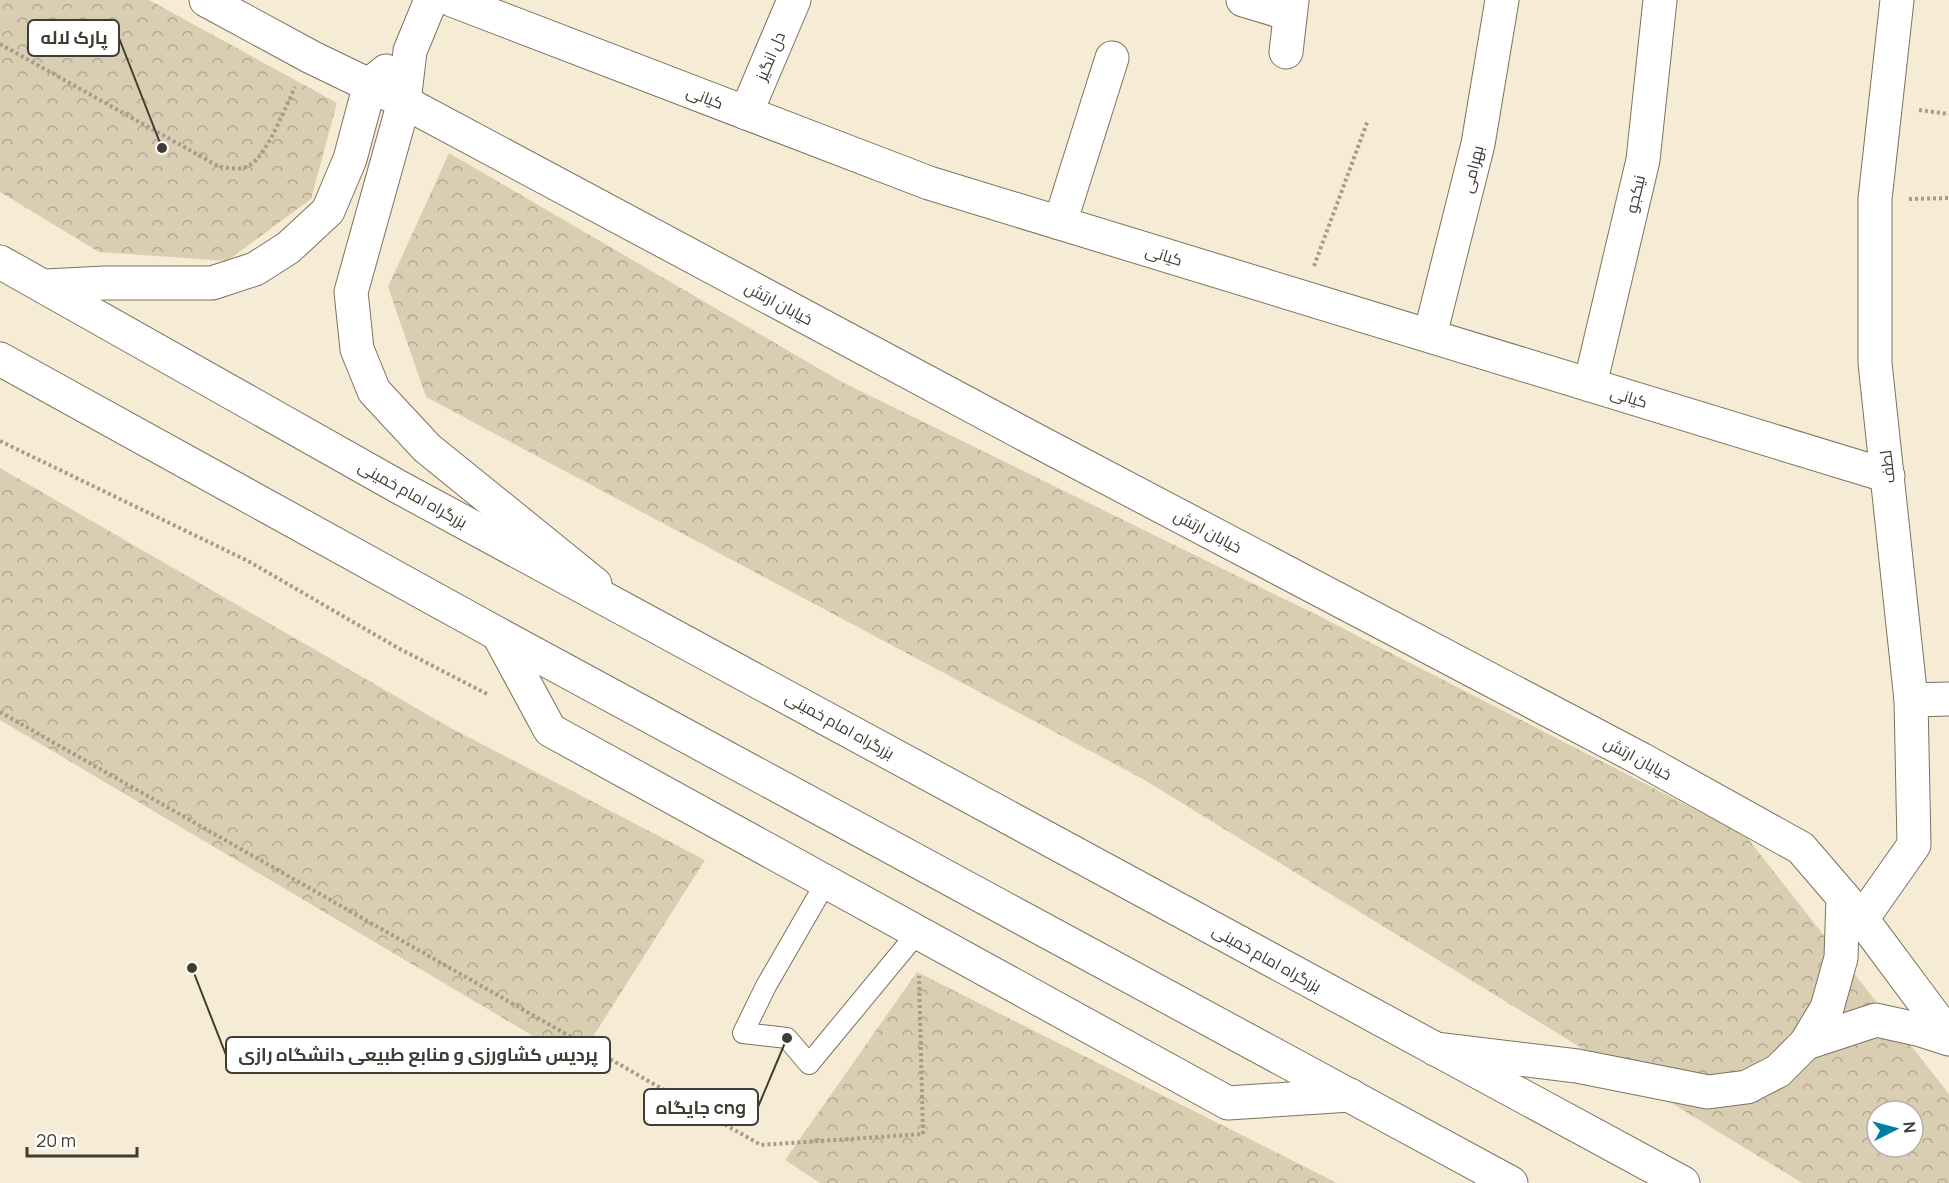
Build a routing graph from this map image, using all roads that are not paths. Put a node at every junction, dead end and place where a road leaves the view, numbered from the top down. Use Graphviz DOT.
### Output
graph roads {
  1 [pos="206,0"];
  2 [pos="431,0"];
  3 [pos="452,0"];
  4 [pos="794,0"];
  5 [pos="1243,0"];
  6 [pos="1502,0"];
  7 [pos="1659,0"];
  8 [pos="1897,0"];
  9 [pos="1291,7"];
  10 [pos="410,51"];
  11 [pos="1286,52"];
  12 [pos="1112,58"];
  13 [pos="370,84"];
  14 [pos="404,102"];
  15 [pos="746,112"];
  16 [pos="1060,223"];
  17 [pos="0,262"];
  18 [pos="46,286"];
  19 [pos="1430,335"];
  20 [pos="0,359"];
  21 [pos="1590,385"];
  22 [pos="1888,476"];
  23 [pos="624,608"];
  24 [pos="498,634"];
  25 [pos="1949,699"];
  26 [pos="1911,700"];
  27 [pos="826,882"];
  28 [pos="1853,908"];
  29 [pos="918,932"];
  30 [pos="1949,1038"];
  31 [pos="1806,1043"];
  32 [pos="1434,1049"];
  33 [pos="1350,1095"];
  34 [pos="1510,1183"];
  35 [pos="1683,1183"];
  1 -- 13 [label="main road, خیابان ارتش"];
  2 -- 10 [label="main road"];
  3 -- 15 [label="main road, کیانی"];
  4 -- 15 [label="main road, دل انگیز"];
  5 -- 9 [label="main road"];
  6 -- 19 [label="main road, بهرامی"];
  7 -- 21 [label="main road, نیکجو"];
  8 -- 22 [label="main road, لطف"];
  9 -- 11 [label="main road"];
  10 -- 13 [label="main road"];
  10 -- 14 [label="main road"];
  12 -- 16 [label="main road"];
  13 -- 14 [label="main road, خیابان ارتش"];
  13 -- 18 [label="main road"];
  14 -- 23 [label="main road"];
  14 -- 28 [label="main road, خیابان ارتش"];
  15 -- 16 [label="main road, کیانی"];
  16 -- 19 [label="main road, کیانی"];
  17 -- 18 [label="main road, بزرگراه امام خمینی"];
  18 -- 23 [label="main road, بزرگراه امام خمینی"];
  19 -- 21 [label="main road, کیانی"];
  20 -- 24 [label="main road"];
  21 -- 22 [label="main road, کیانی"];
  22 -- 26 [label="main road, لطف"];
  23 -- 32 [label="main road, بزرگراه امام خمینی"];
  24 -- 27 [label="main road"];
  24 -- 33 [label="main road"];
  25 -- 26 [label="main road"];
  26 -- 28 [label="main road, لطف"];
  27 -- 29 [label="main road"];
  27 -- 29 [label="lane"];
  28 -- 30 [label="main road, خیابان ارتش"];
  28 -- 31 [label="main road"];
  29 -- 33 [label="main road"];
  30 -- 31 [label="main road"];
  31 -- 32 [label="main road"];
  32 -- 35 [label="main road, بزرگراه امام خمینی"];
  33 -- 34 [label="main road"];
}
